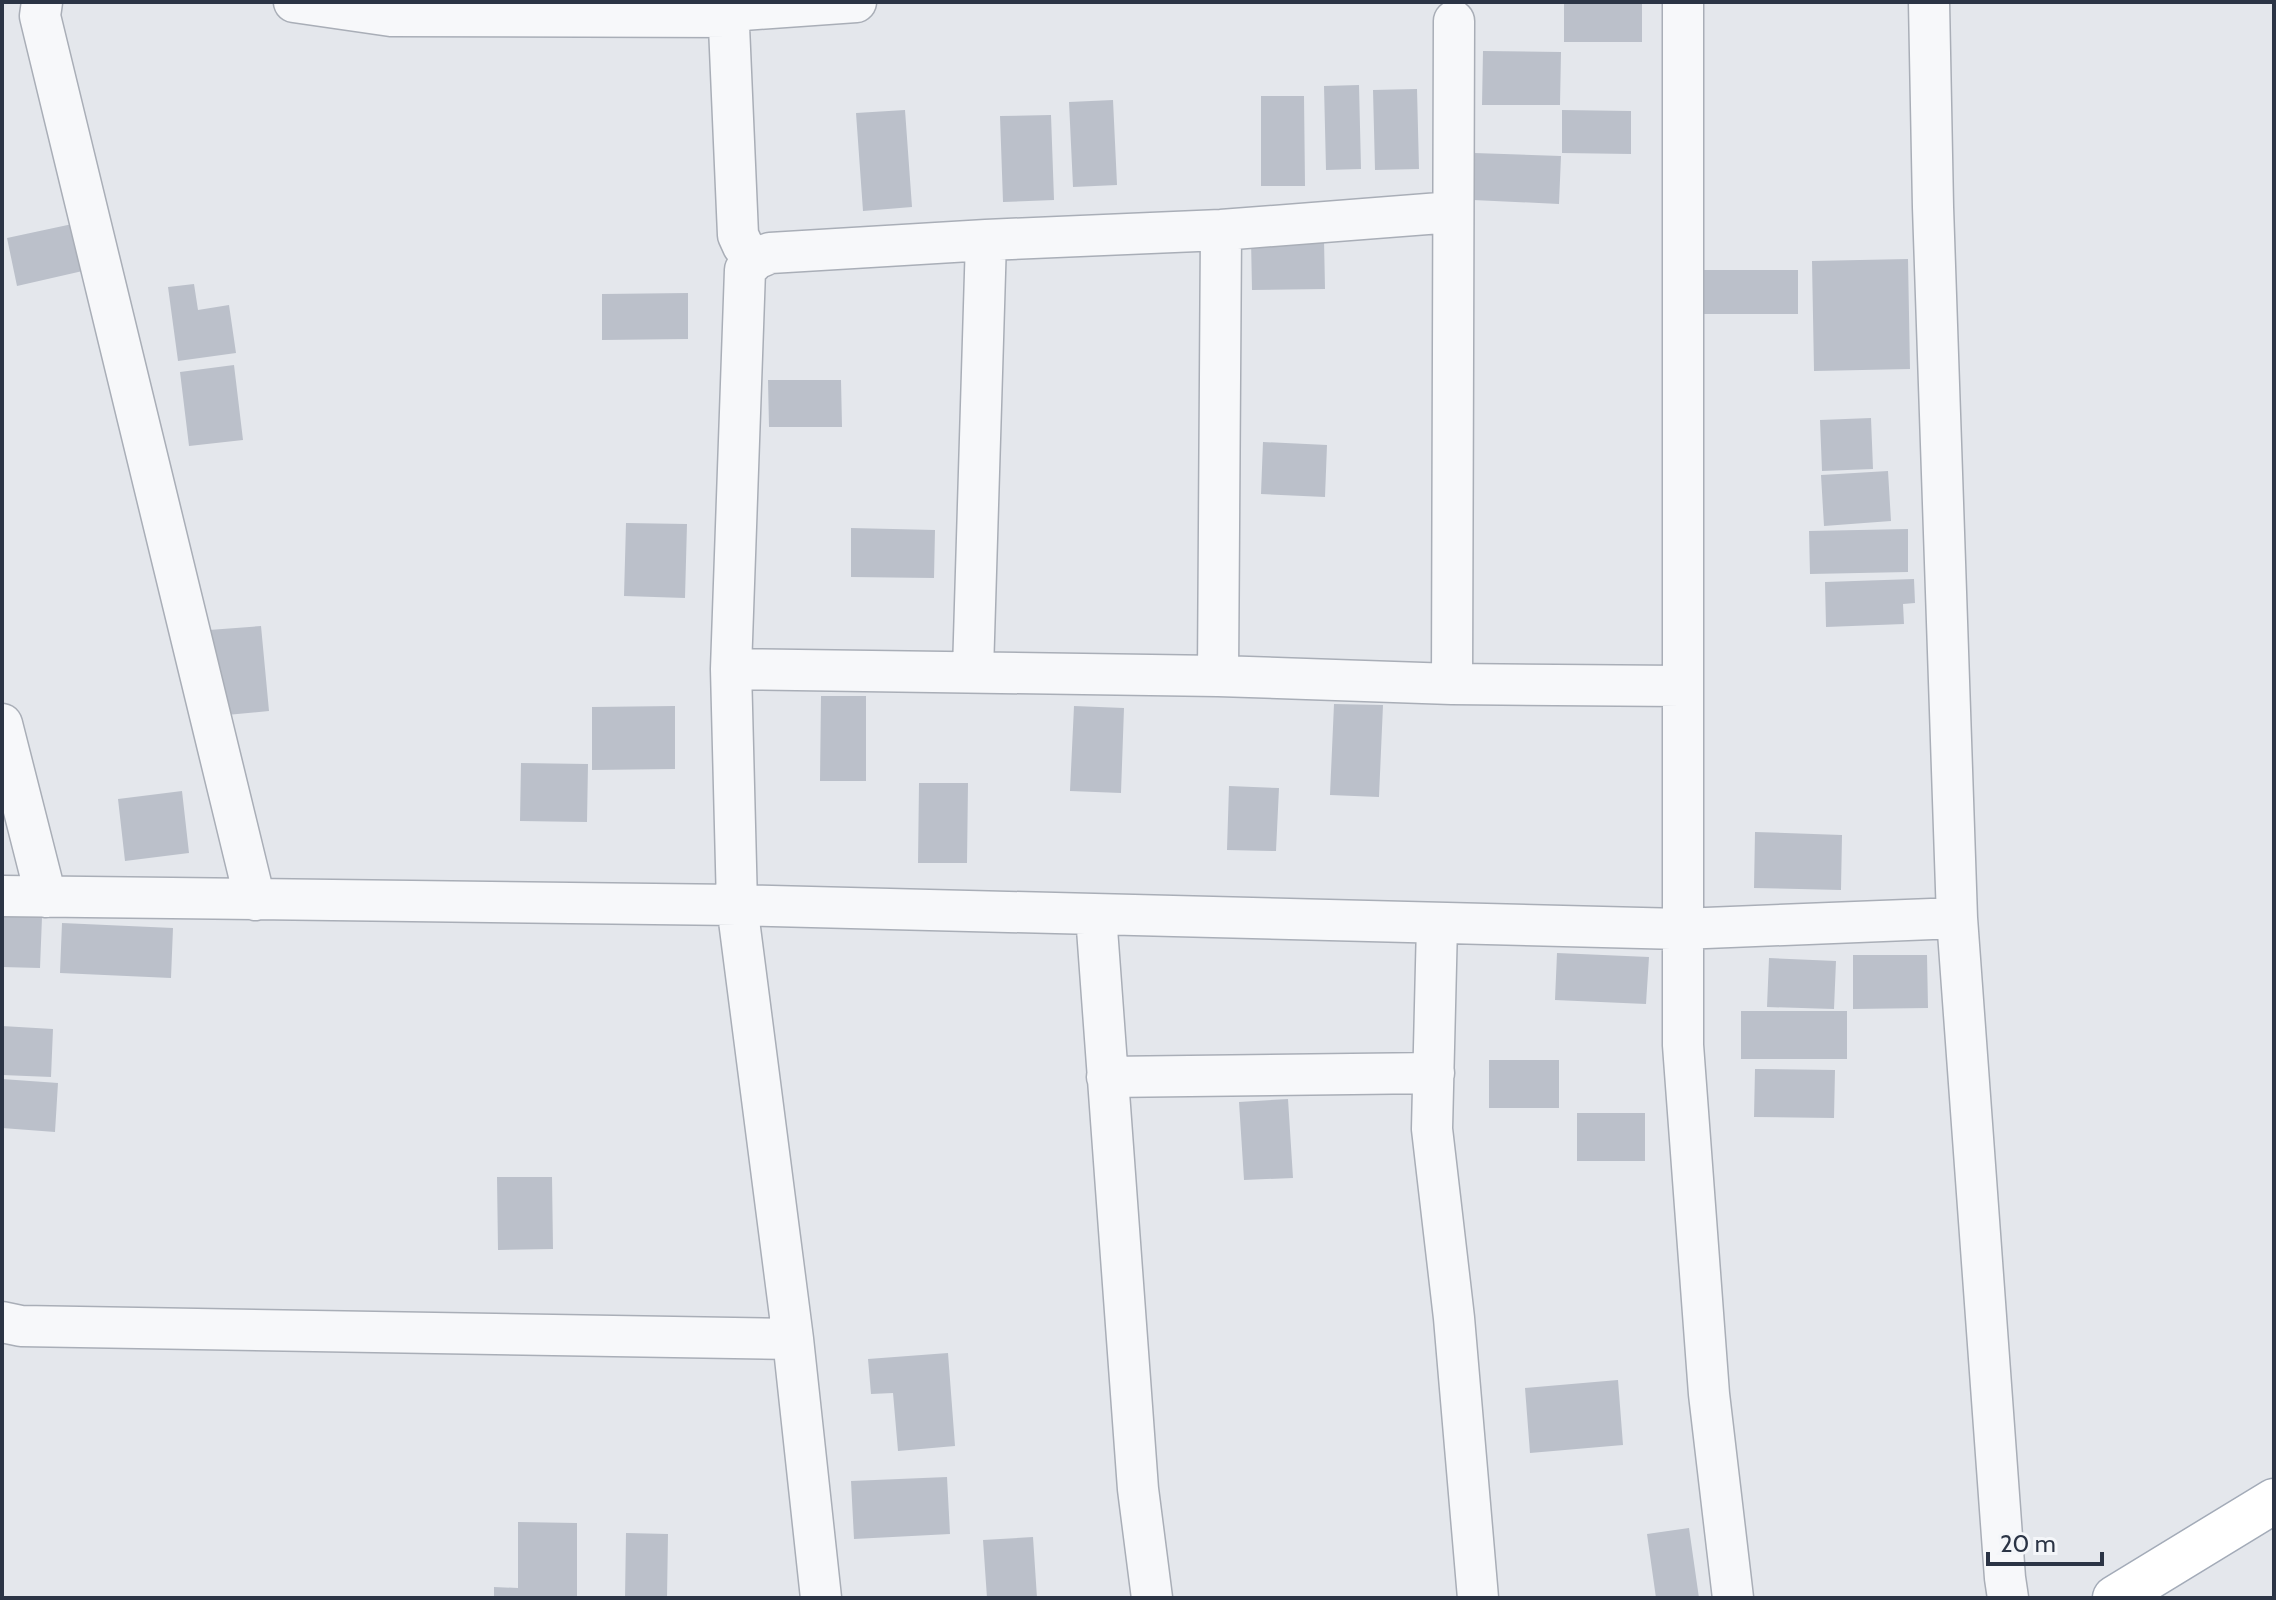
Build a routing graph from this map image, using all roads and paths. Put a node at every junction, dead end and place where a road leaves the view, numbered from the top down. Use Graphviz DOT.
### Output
graph roads {
  1 [pos="42,2"];
  2 [pos="294,2"];
  3 [pos="856,2"];
  4 [pos="1683,2"];
  5 [pos="1929,2"];
  6 [pos="733,17"];
  7 [pos="1454,21"];
  8 [pos="1453,212"];
  9 [pos="1221,230"];
  10 [pos="986,240"];
  11 [pos="756,259"];
  12 [pos="731,669"];
  13 [pos="973,671"];
  14 [pos="1218,676"];
  15 [pos="1452,684"];
  16 [pos="1681,686"];
  17 [pos="2,724"];
  18 [pos="2,896"];
  19 [pos="46,897"];
  20 [pos="255,900"];
  21 [pos="737,905"];
  22 [pos="1096,915"];
  23 [pos="1957,918"];
  24 [pos="1437,924"];
  25 [pos="1681,929"];
  26 [pos="1434,1073"];
  27 [pos="1107,1077"];
  28 [pos="2,1322"];
  29 [pos="793,1339"];
  30 [pos="2274,1501"];
  31 [pos="821,1598"];
  32 [pos="1152,1598"];
  33 [pos="1478,1598"];
  34 [pos="1733,1598"];
  35 [pos="2008,1598"];
  36 [pos="2115,1598"];
  1 -- 20 [label="street"];
  2 -- 6 [label="street"];
  3 -- 6 [label="street"];
  4 -- 16 [label="street"];
  5 -- 23 [label="street"];
  6 -- 11 [label="street"];
  7 -- 8 [label="street"];
  8 -- 9 [label="street"];
  8 -- 15 [label="street"];
  9 -- 10 [label="street"];
  9 -- 14 [label="street"];
  10 -- 11 [label="street"];
  10 -- 13 [label="street"];
  11 -- 12 [label="street"];
  12 -- 13 [label="street"];
  12 -- 21 [label="street"];
  13 -- 14 [label="street"];
  14 -- 15 [label="street"];
  15 -- 16 [label="street"];
  16 -- 25 [label="street"];
  17 -- 19 [label="street"];
  18 -- 19 [label="street"];
  19 -- 20 [label="street"];
  20 -- 21 [label="street"];
  21 -- 22 [label="street"];
  21 -- 29 [label="street"];
  22 -- 24 [label="street"];
  22 -- 27 [label="street"];
  23 -- 25 [label="street"];
  23 -- 35 [label="street"];
  24 -- 25 [label="street"];
  24 -- 26 [label="street"];
  25 -- 34 [label="street"];
  26 -- 27 [label="street"];
  26 -- 33 [label="street"];
  27 -- 32 [label="street"];
  28 -- 29 [label="street"];
  29 -- 31 [label="street"];
  30 -- 36 [label="main road"];
}
